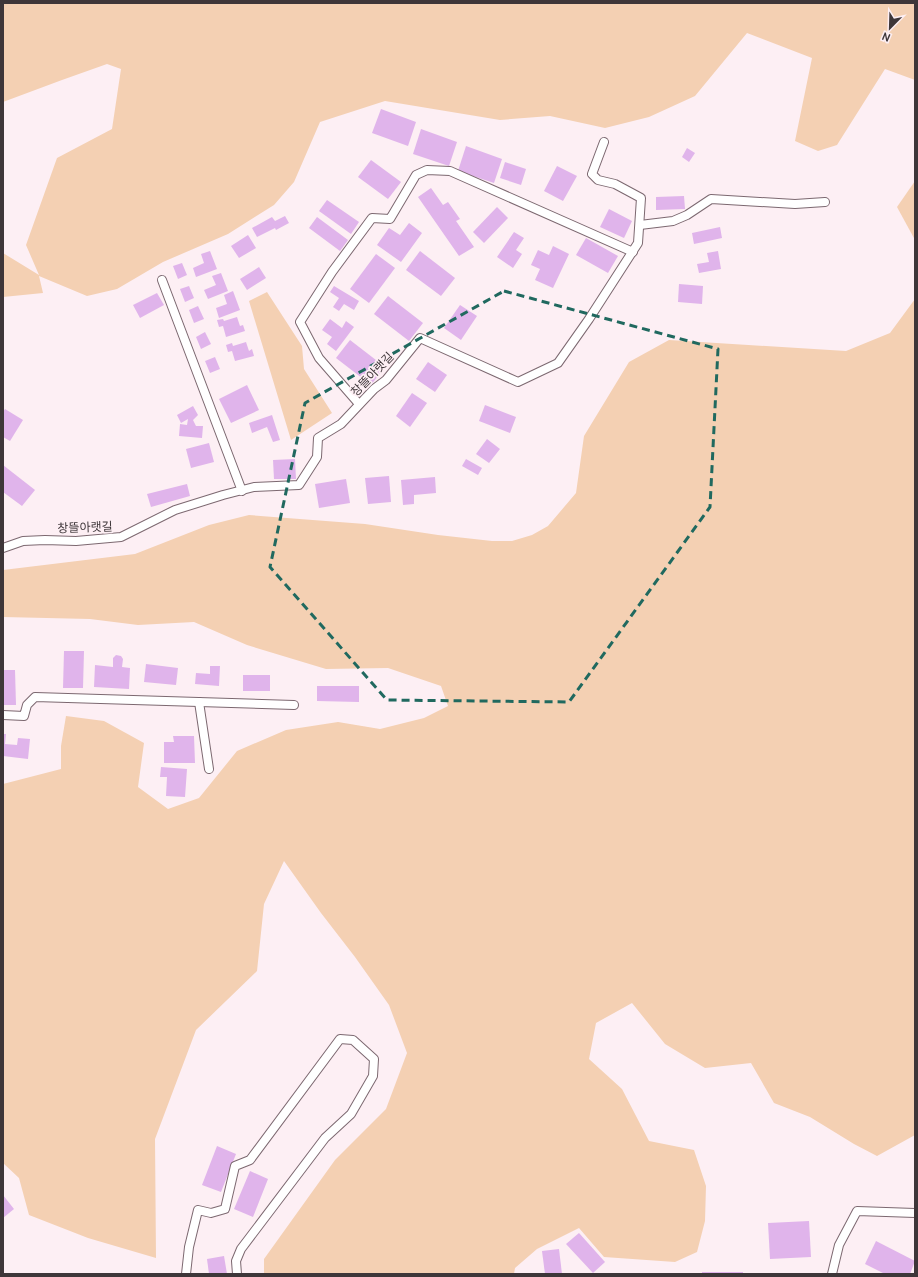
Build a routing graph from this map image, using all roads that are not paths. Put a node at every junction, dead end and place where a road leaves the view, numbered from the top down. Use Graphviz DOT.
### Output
graph roads {
  1 [pos="604,142"];
  2 [pos="825,202"];
  3 [pos="640,225"];
  4 [pos="632,252"];
  5 [pos="162,280"];
  6 [pos="359,404"];
  7 [pos="242,491"];
  8 [pos="3,548"];
  9 [pos="199,702"];
  10 [pos="294,705"];
  11 [pos="3,715"];
  12 [pos="209,769"];
  13 [pos="915,1213"];
  14 [pos="186,1274"];
  15 [pos="237,1274"];
  16 [pos="832,1274"];
  1 -- 3 [label="lane, 창뜰아랫길"];
  2 -- 3 [label="lane"];
  3 -- 4 [label="lane, 창뜰아랫길"];
  4 -- 6 [label="lane, 창뜰아랫길"];
  4 -- 6 [label="lane"];
  5 -- 7 [label="lane"];
  6 -- 7 [label="lane, 창뜰아랫길"];
  7 -- 8 [label="lane, 창뜰아랫길"];
  9 -- 10 [label="lane"];
  9 -- 11 [label="lane"];
  9 -- 12 [label="lane"];
  13 -- 16 [label="lane"];
  14 -- 15 [label="lane"];
}
